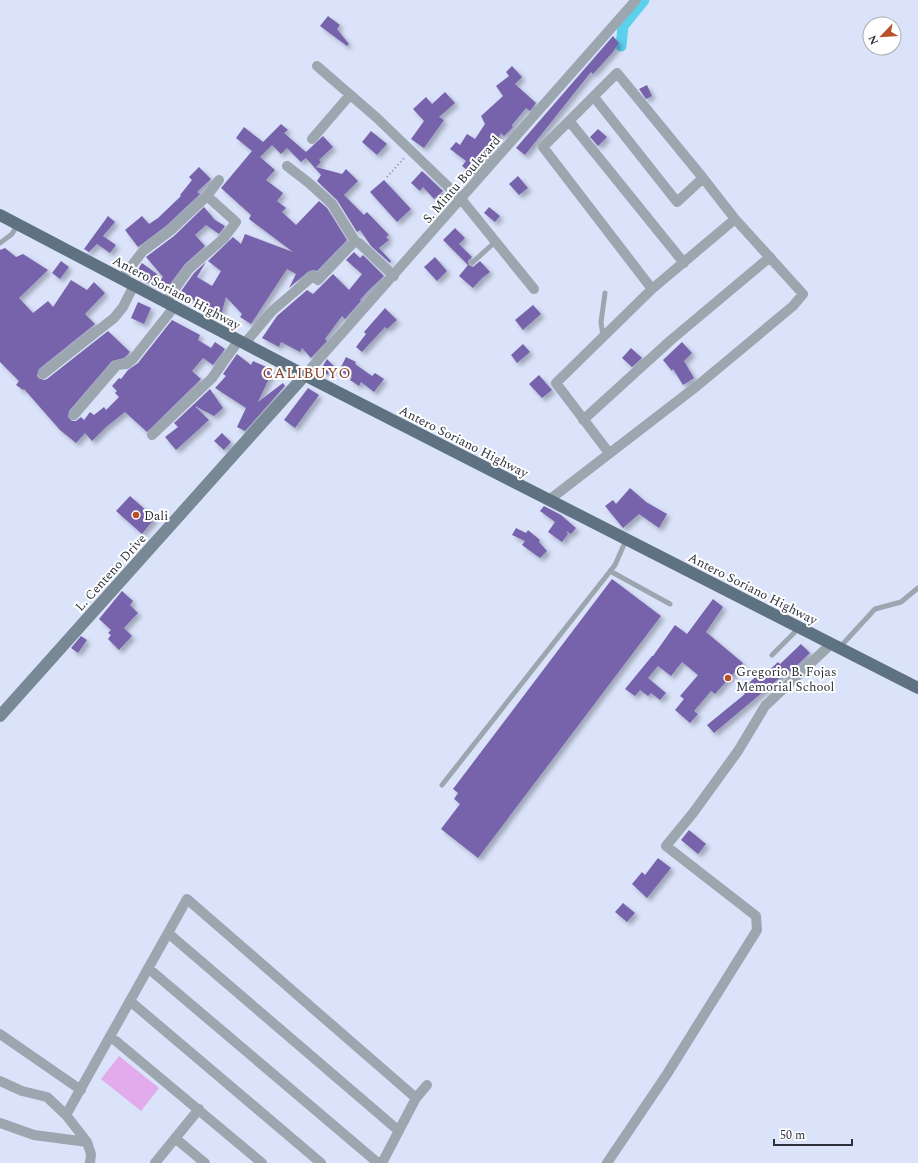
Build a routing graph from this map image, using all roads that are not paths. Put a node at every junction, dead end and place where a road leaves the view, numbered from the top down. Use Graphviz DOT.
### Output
graph roads {
  1 [pos="636,0"];
  2 [pos="317,66"];
  3 [pos="350,95"];
  4 [pos="594,97"];
  5 [pos="570,122"];
  6 [pos="312,139"];
  7 [pos="286,166"];
  8 [pos="704,178"];
  9 [pos="219,180"];
  10 [pos="207,196"];
  11 [pos="461,199"];
  12 [pos="0,215"];
  13 [pos="735,219"];
  14 [pos="18,224"];
  15 [pos="355,241"];
  16 [pos="495,242"];
  17 [pos="0,243"];
  18 [pos="770,257"];
  19 [pos="472,264"];
  20 [pos="684,264"];
  21 [pos="394,276"];
  22 [pos="122,278"];
  23 [pos="134,285"];
  24 [pos="534,289"];
  25 [pos="652,289"];
  26 [pos="605,294"];
  27 [pos="170,304"];
  28 [pos="603,338"];
  29 [pos="242,341"];
  30 [pos="43,374"];
  31 [pos="305,375"];
  32 [pos="74,415"];
  33 [pos="583,420"];
  34 [pos="152,435"];
  35 [pos="609,453"];
  36 [pos="549,500"];
  37 [pos="627,539"];
  38 [pos="610,571"];
  39 [pos="918,588"];
  40 [pos="670,604"];
  41 [pos="799,628"];
  42 [pos="835,646"];
  43 [pos="772,655"];
  44 [pos="918,688"];
  45 [pos="0,716"];
  46 [pos="442,785"];
  47 [pos="168,933"];
  48 [pos="148,968"];
  49 [pos="130,1001"];
  50 [pos="0,1034"];
  51 [pos="110,1036"];
  52 [pos="0,1082"];
  53 [pos="427,1085"];
  54 [pos="80,1090"];
  55 [pos="416,1098"];
  56 [pos="199,1109"];
  57 [pos="66,1115"];
  58 [pos="0,1123"];
  59 [pos="399,1131"];
  60 [pos="175,1138"];
  61 [pos="87,1142"];
  62 [pos="90,1163"];
  63 [pos="155,1163"];
  64 [pos="204,1163"];
  65 [pos="262,1163"];
  66 [pos="321,1163"];
  67 [pos="378,1163"];
  68 [pos="382,1163"];
  69 [pos="607,1163"];
  1 -- 11 [label="street, S. Mintu Boulevard"];
  2 -- 3 [label="street"];
  3 -- 6 [label="street"];
  3 -- 11 [label="street"];
  4 -- 5 [label="street"];
  4 -- 8 [label="street"];
  4 -- 8 [label="street"];
  5 -- 20 [label="street"];
  5 -- 25 [label="street"];
  7 -- 15 [label="street"];
  8 -- 13 [label="street"];
  9 -- 10 [label="street"];
  10 -- 22 [label="street"];
  10 -- 27 [label="street"];
  11 -- 16 [label="street"];
  11 -- 21 [label="street, S. Mintu Boulevard"];
  12 -- 14 [label="main road, Antero Soriano Highway"];
  13 -- 18 [label="street"];
  13 -- 20 [label="street"];
  14 -- 17 [label="lane"];
  14 -- 22 [label="main road, Antero Soriano Highway"];
  15 -- 21 [label="street"];
  15 -- 29 [label="street"];
  16 -- 19 [label="lane"];
  16 -- 24 [label="street"];
  18 -- 33 [label="street"];
  18 -- 35 [label="street"];
  20 -- 25 [label="street"];
  21 -- 31 [label="street, S. Mintu Boulevard"];
  22 -- 23 [label="main road, Antero Soriano Highway"];
  23 -- 27 [label="main road, Antero Soriano Highway"];
  23 -- 30 [label="street"];
  25 -- 28 [label="street"];
  26 -- 28 [label="lane"];
  27 -- 29 [label="main road, Antero Soriano Highway"];
  27 -- 32 [label="street"];
  28 -- 33 [label="street"];
  29 -- 31 [label="main road, Antero Soriano Highway"];
  29 -- 34 [label="street"];
  31 -- 36 [label="main road, Antero Soriano Highway"];
  31 -- 45 [label="street, L. Centeno Drive"];
  33 -- 35 [label="street"];
  35 -- 36 [label="street"];
  36 -- 37 [label="main road, Antero Soriano Highway"];
  37 -- 38 [label="lane"];
  37 -- 41 [label="main road, Antero Soriano Highway"];
  38 -- 40 [label="lane"];
  38 -- 46 [label="lane"];
  39 -- 42 [label="lane"];
  41 -- 42 [label="main road, Antero Soriano Highway"];
  41 -- 43 [label="lane"];
  42 -- 44 [label="main road, Antero Soriano Highway"];
  42 -- 69 [label="street"];
  47 -- 48 [label="street"];
  47 -- 55 [label="street"];
  47 -- 59 [label="street"];
  48 -- 49 [label="street"];
  48 -- 67 [label="street"];
  49 -- 51 [label="street"];
  49 -- 66 [label="street"];
  50 -- 54 [label="street"];
  51 -- 54 [label="street"];
  51 -- 56 [label="street"];
  52 -- 57 [label="street"];
  53 -- 55 [label="street"];
  54 -- 57 [label="street"];
  55 -- 59 [label="street"];
  56 -- 60 [label="street"];
  56 -- 65 [label="street"];
  57 -- 61 [label="street"];
  58 -- 61 [label="street"];
  59 -- 68 [label="street"];
  60 -- 63 [label="street"];
  60 -- 64 [label="street"];
  61 -- 62 [label="street"];
}
